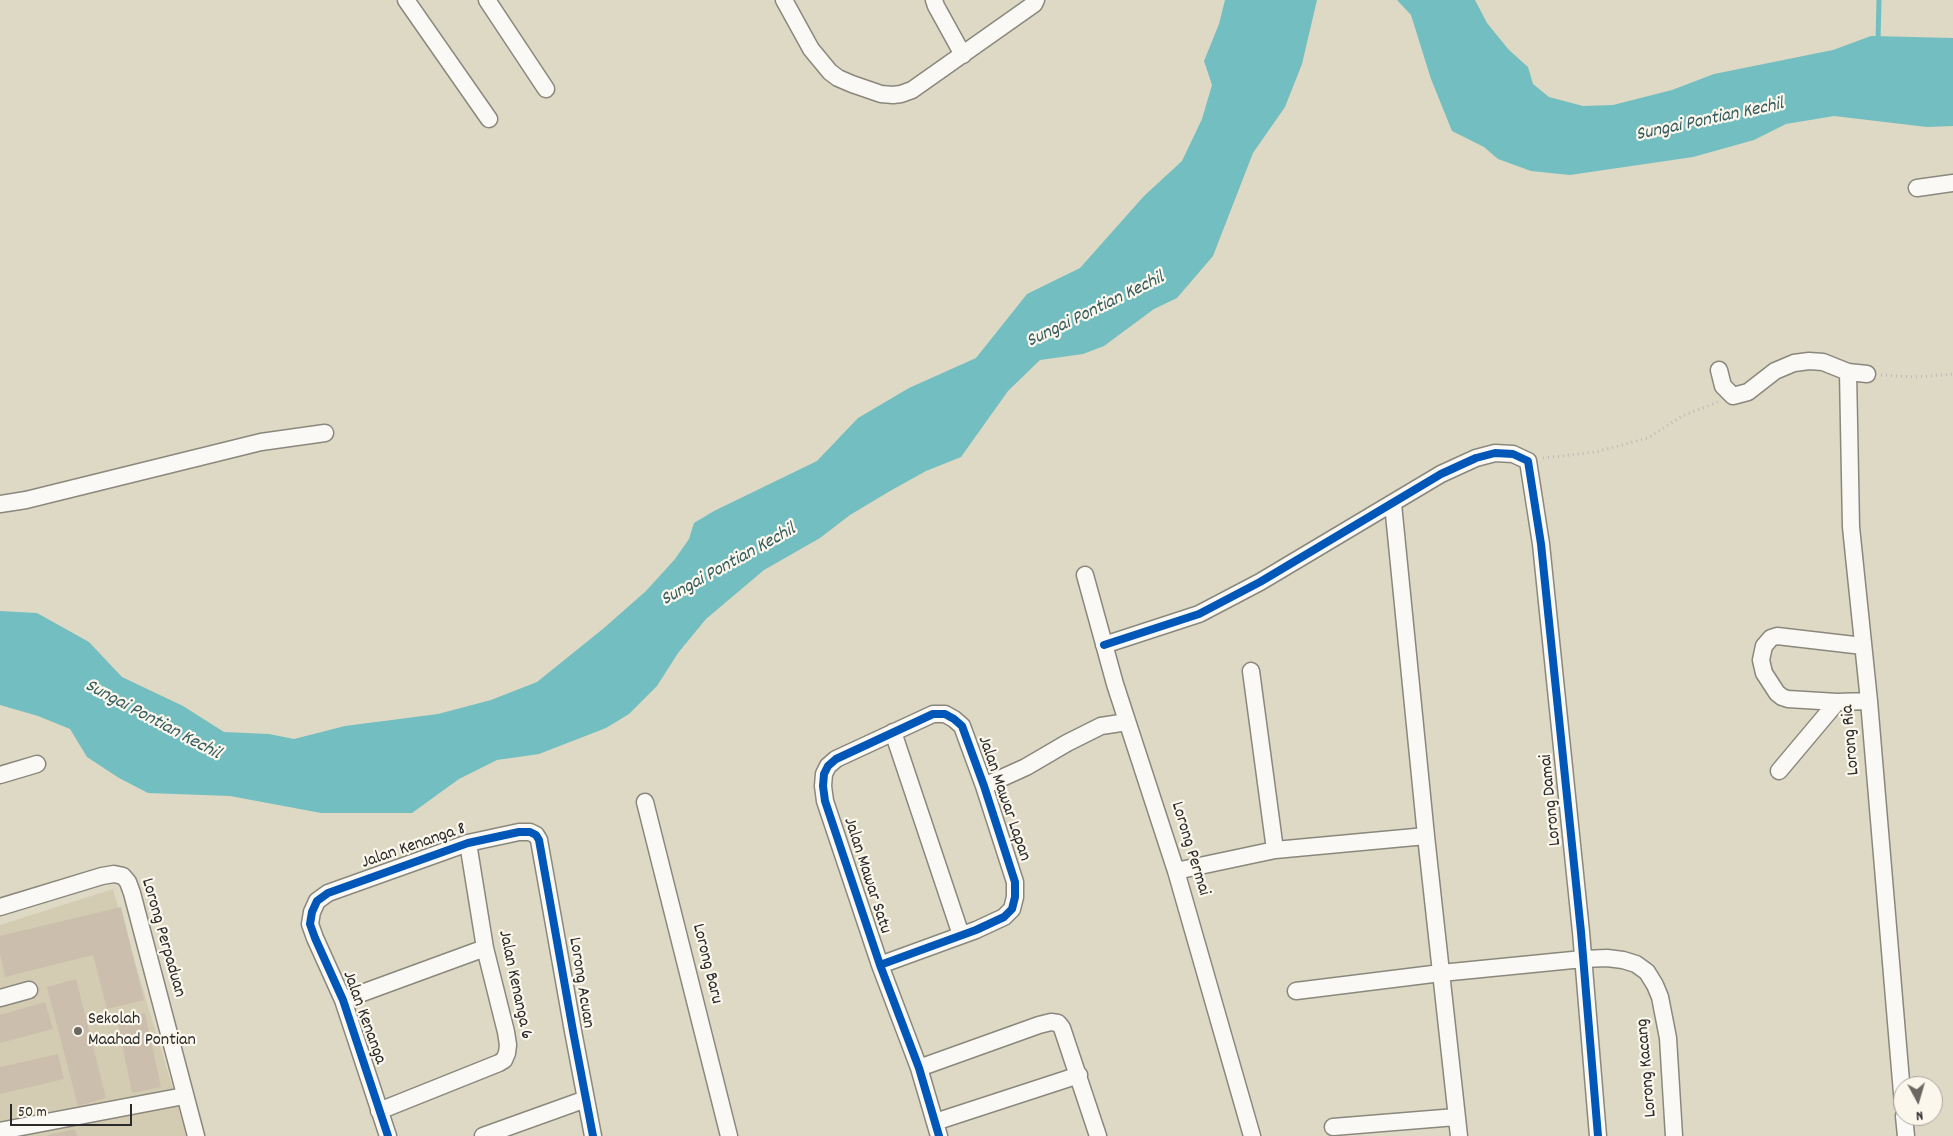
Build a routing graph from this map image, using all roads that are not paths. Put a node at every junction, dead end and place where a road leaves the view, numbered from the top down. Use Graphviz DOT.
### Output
graph roads {
  1 [pos="406,0"];
  2 [pos="487,0"];
  3 [pos="784,0"];
  4 [pos="934,0"];
  5 [pos="1036,0"];
  6 [pos="962,55"];
  7 [pos="546,89"];
  8 [pos="489,119"];
  9 [pos="1953,183"];
  10 [pos="1917,188"];
  11 [pos="1719,370"];
  12 [pos="1848,372"];
  13 [pos="1867,374"];
  14 [pos="325,434"];
  15 [pos="0,504"];
  16 [pos="1393,504"];
  17 [pos="1085,575"];
  18 [pos="1104,645"];
  19 [pos="1864,646"];
  20 [pos="1251,671"];
  21 [pos="1869,701"];
  22 [pos="1837,702"];
  23 [pos="1127,722"];
  24 [pos="962,726"];
  25 [pos="893,732"];
  26 [pos="37,764"];
  27 [pos="1779,771"];
  28 [pos="0,775"];
  29 [pos="984,786"];
  30 [pos="645,802"];
  31 [pos="536,835"];
  32 [pos="1426,836"];
  33 [pos="468,843"];
  34 [pos="1275,850"];
  35 [pos="1176,871"];
  36 [pos="0,907"];
  37 [pos="312,912"];
  38 [pos="961,935"];
  39 [pos="485,948"];
  40 [pos="1583,959"];
  41 [pos="880,965"];
  42 [pos="1440,973"];
  43 [pos="29,990"];
  44 [pos="1296,991"];
  45 [pos="0,998"];
  46 [pos="343,1000"];
  47 [pos="919,1068"];
  48 [pos="1079,1076"];
  49 [pos="1901,1076"];
  50 [pos="184,1096"];
  51 [pos="586,1099"];
  52 [pos="379,1111"];
  53 [pos="1456,1117"];
  54 [pos="1333,1127"];
  55 [pos="937,1129"];
  56 [pos="0,1131"];
  57 [pos="196,1136"];
  58 [pos="388,1136"];
  59 [pos="483,1136"];
  60 [pos="594,1136"];
  61 [pos="729,1136"];
  62 [pos="1098,1136"];
  63 [pos="1252,1136"];
  64 [pos="1459,1136"];
  65 [pos="1598,1136"];
  66 [pos="1674,1136"];
  1 -- 8 [label="street"];
  2 -- 7 [label="street"];
  3 -- 6 [label="street"];
  4 -- 6 [label="street"];
  5 -- 6 [label="street"];
  9 -- 10 [label="street"];
  11 -- 12 [label="street"];
  12 -- 13 [label="street"];
  12 -- 19 [label="street, Lorong Ria"];
  14 -- 15 [label="street"];
  16 -- 18 [label="street"];
  16 -- 32 [label="street"];
  16 -- 40 [label="street, Lorong Damai"];
  17 -- 18 [label="street, Lorong Permai"];
  18 -- 23 [label="street, Lorong Permai"];
  19 -- 21 [label="street, Lorong Ria"];
  19 -- 22 [label="street"];
  20 -- 34 [label="street"];
  21 -- 22 [label="street"];
  21 -- 49 [label="street, Lorong Ria"];
  22 -- 27 [label="street"];
  23 -- 29 [label="street"];
  23 -- 35 [label="street, Lorong Permai"];
  24 -- 25 [label="street, Jalan Mawar Satu"];
  24 -- 29 [label="street, Jalan Mawar Lapan"];
  25 -- 38 [label="street"];
  25 -- 41 [label="street, Jalan Mawar Satu"];
  26 -- 28 [label="street"];
  29 -- 38 [label="street, Jalan Mawar Lapan"];
  30 -- 61 [label="street, Lorong Baru"];
  31 -- 33 [label="street, Jalan Kenanga 8"];
  31 -- 51 [label="street, Lorong Acuan"];
  32 -- 34 [label="street"];
  32 -- 42 [label="street"];
  33 -- 37 [label="street, Jalan Kenanga 8"];
  33 -- 39 [label="street, Jalan Kenanga 6"];
  34 -- 35 [label="street"];
  35 -- 63 [label="street, Lorong Permai"];
  36 -- 50 [label="street, Lorong Perpaduan"];
  37 -- 46 [label="street, Jalan Kenanga"];
  38 -- 41 [label="street"];
  39 -- 46 [label="street"];
  39 -- 52 [label="street, Jalan Kenanga 6"];
  40 -- 42 [label="street, Lorong Kacang"];
  40 -- 65 [label="street, Lorong Damai"];
  40 -- 66 [label="street, Lorong Kacang"];
  41 -- 47 [label="street, Jalan Mawar Satu"];
  42 -- 44 [label="street, Lorong Kacang"];
  42 -- 53 [label="street"];
  43 -- 45 [label="street"];
  46 -- 52 [label="street, Jalan Kenanga"];
  47 -- 48 [label="street"];
  47 -- 55 [label="street, Jalan Mawar Satu"];
  48 -- 55 [label="street"];
  48 -- 62 [label="street"];
  50 -- 56 [label="street"];
  50 -- 57 [label="street, Lorong Perpaduan"];
  51 -- 59 [label="street"];
  51 -- 60 [label="street, Lorong Acuan"];
  52 -- 58 [label="street, Jalan Kenanga"];
  53 -- 54 [label="street"];
  53 -- 64 [label="street"];
}
